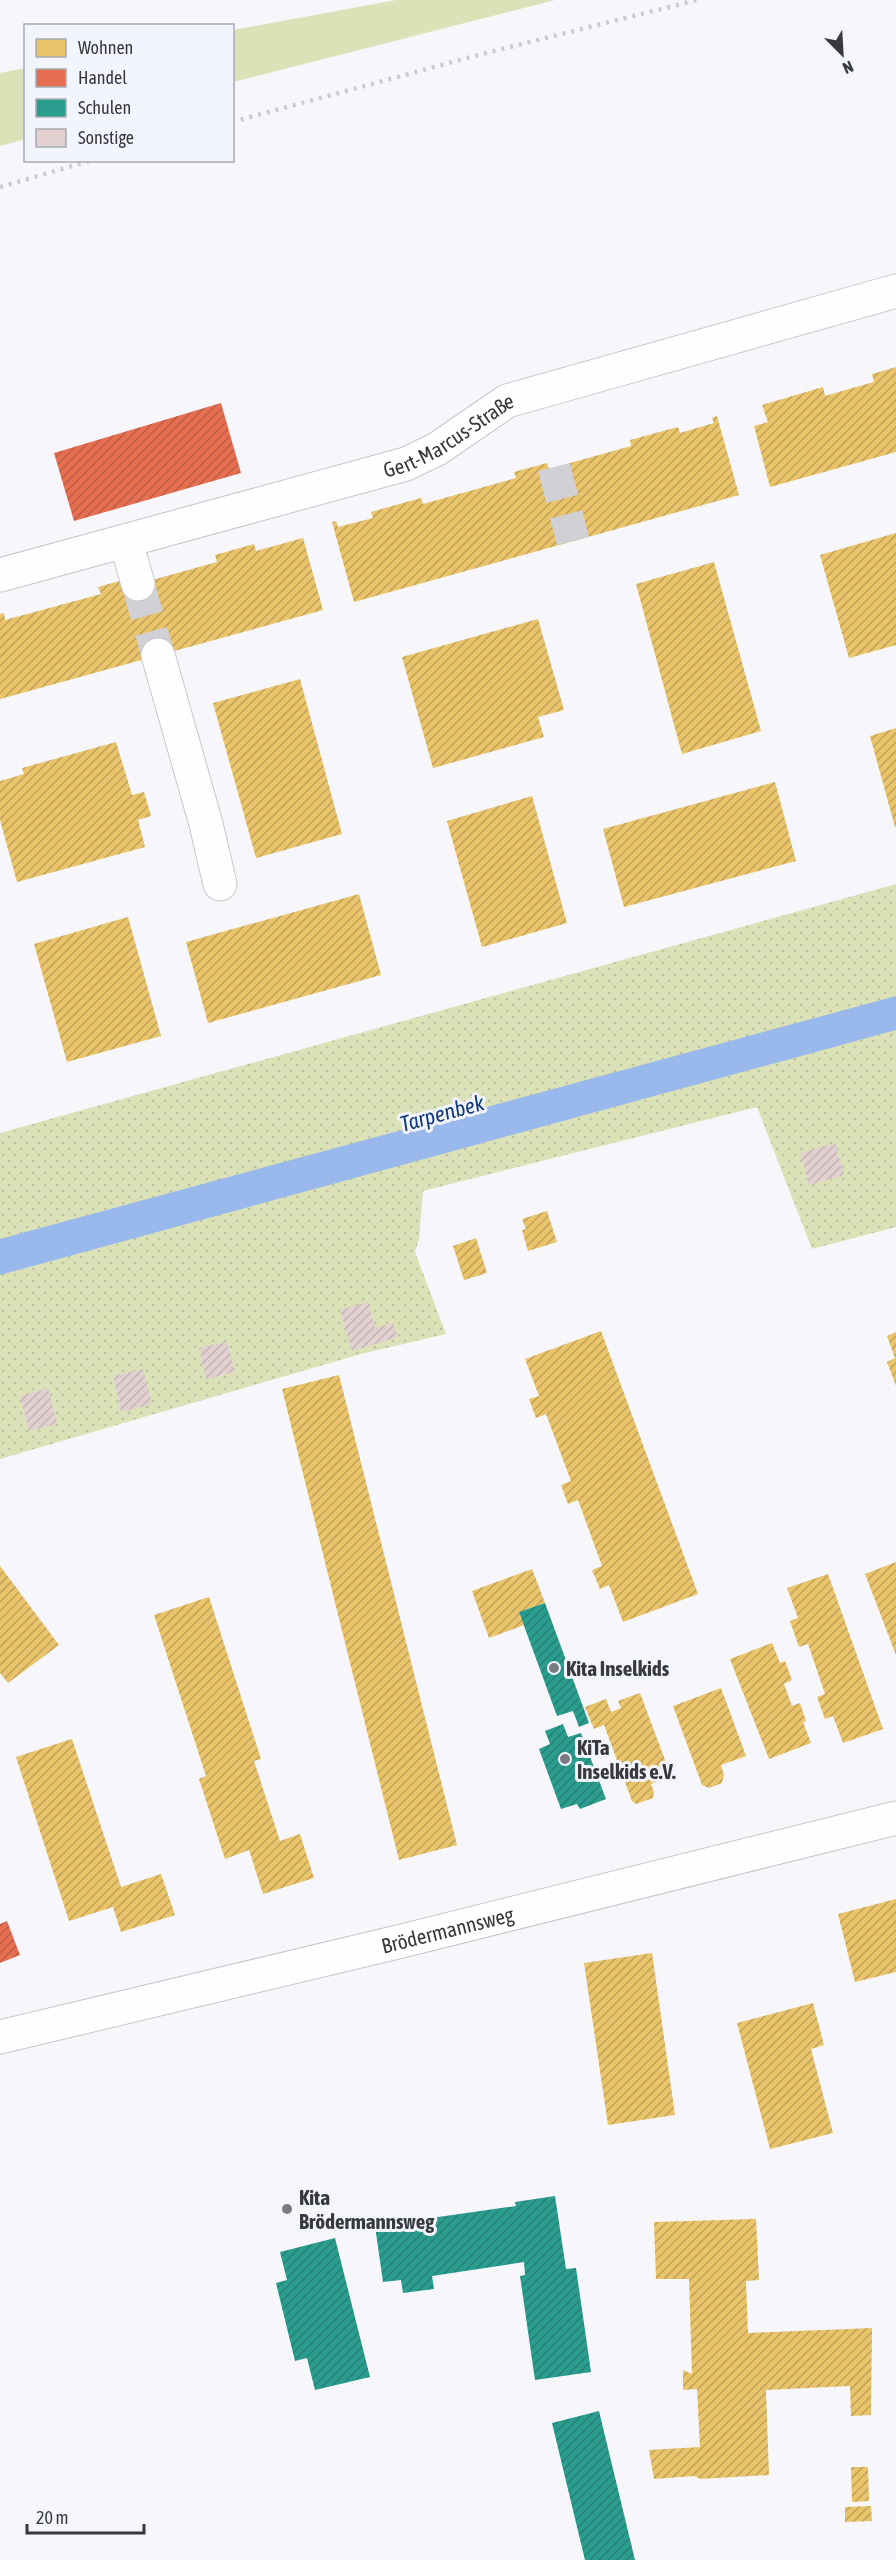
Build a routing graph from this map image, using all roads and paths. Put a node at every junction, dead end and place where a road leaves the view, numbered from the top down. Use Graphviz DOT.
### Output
graph roads {
  1 [pos="896,291"];
  2 [pos="126,542"];
  3 [pos="0,575"];
  4 [pos="138,584"];
  5 [pos="158,655"];
  6 [pos="220,884"];
  7 [pos="896,1818"];
  8 [pos="0,2037"];
  1 -- 2 [label="street, Gert-Marcus-Straße"];
  2 -- 3 [label="street, Gert-Marcus-Straße"];
  2 -- 4 [label="street"];
  5 -- 6 [label="street"];
  7 -- 8 [label="street, Brödermannsweg"];
}
